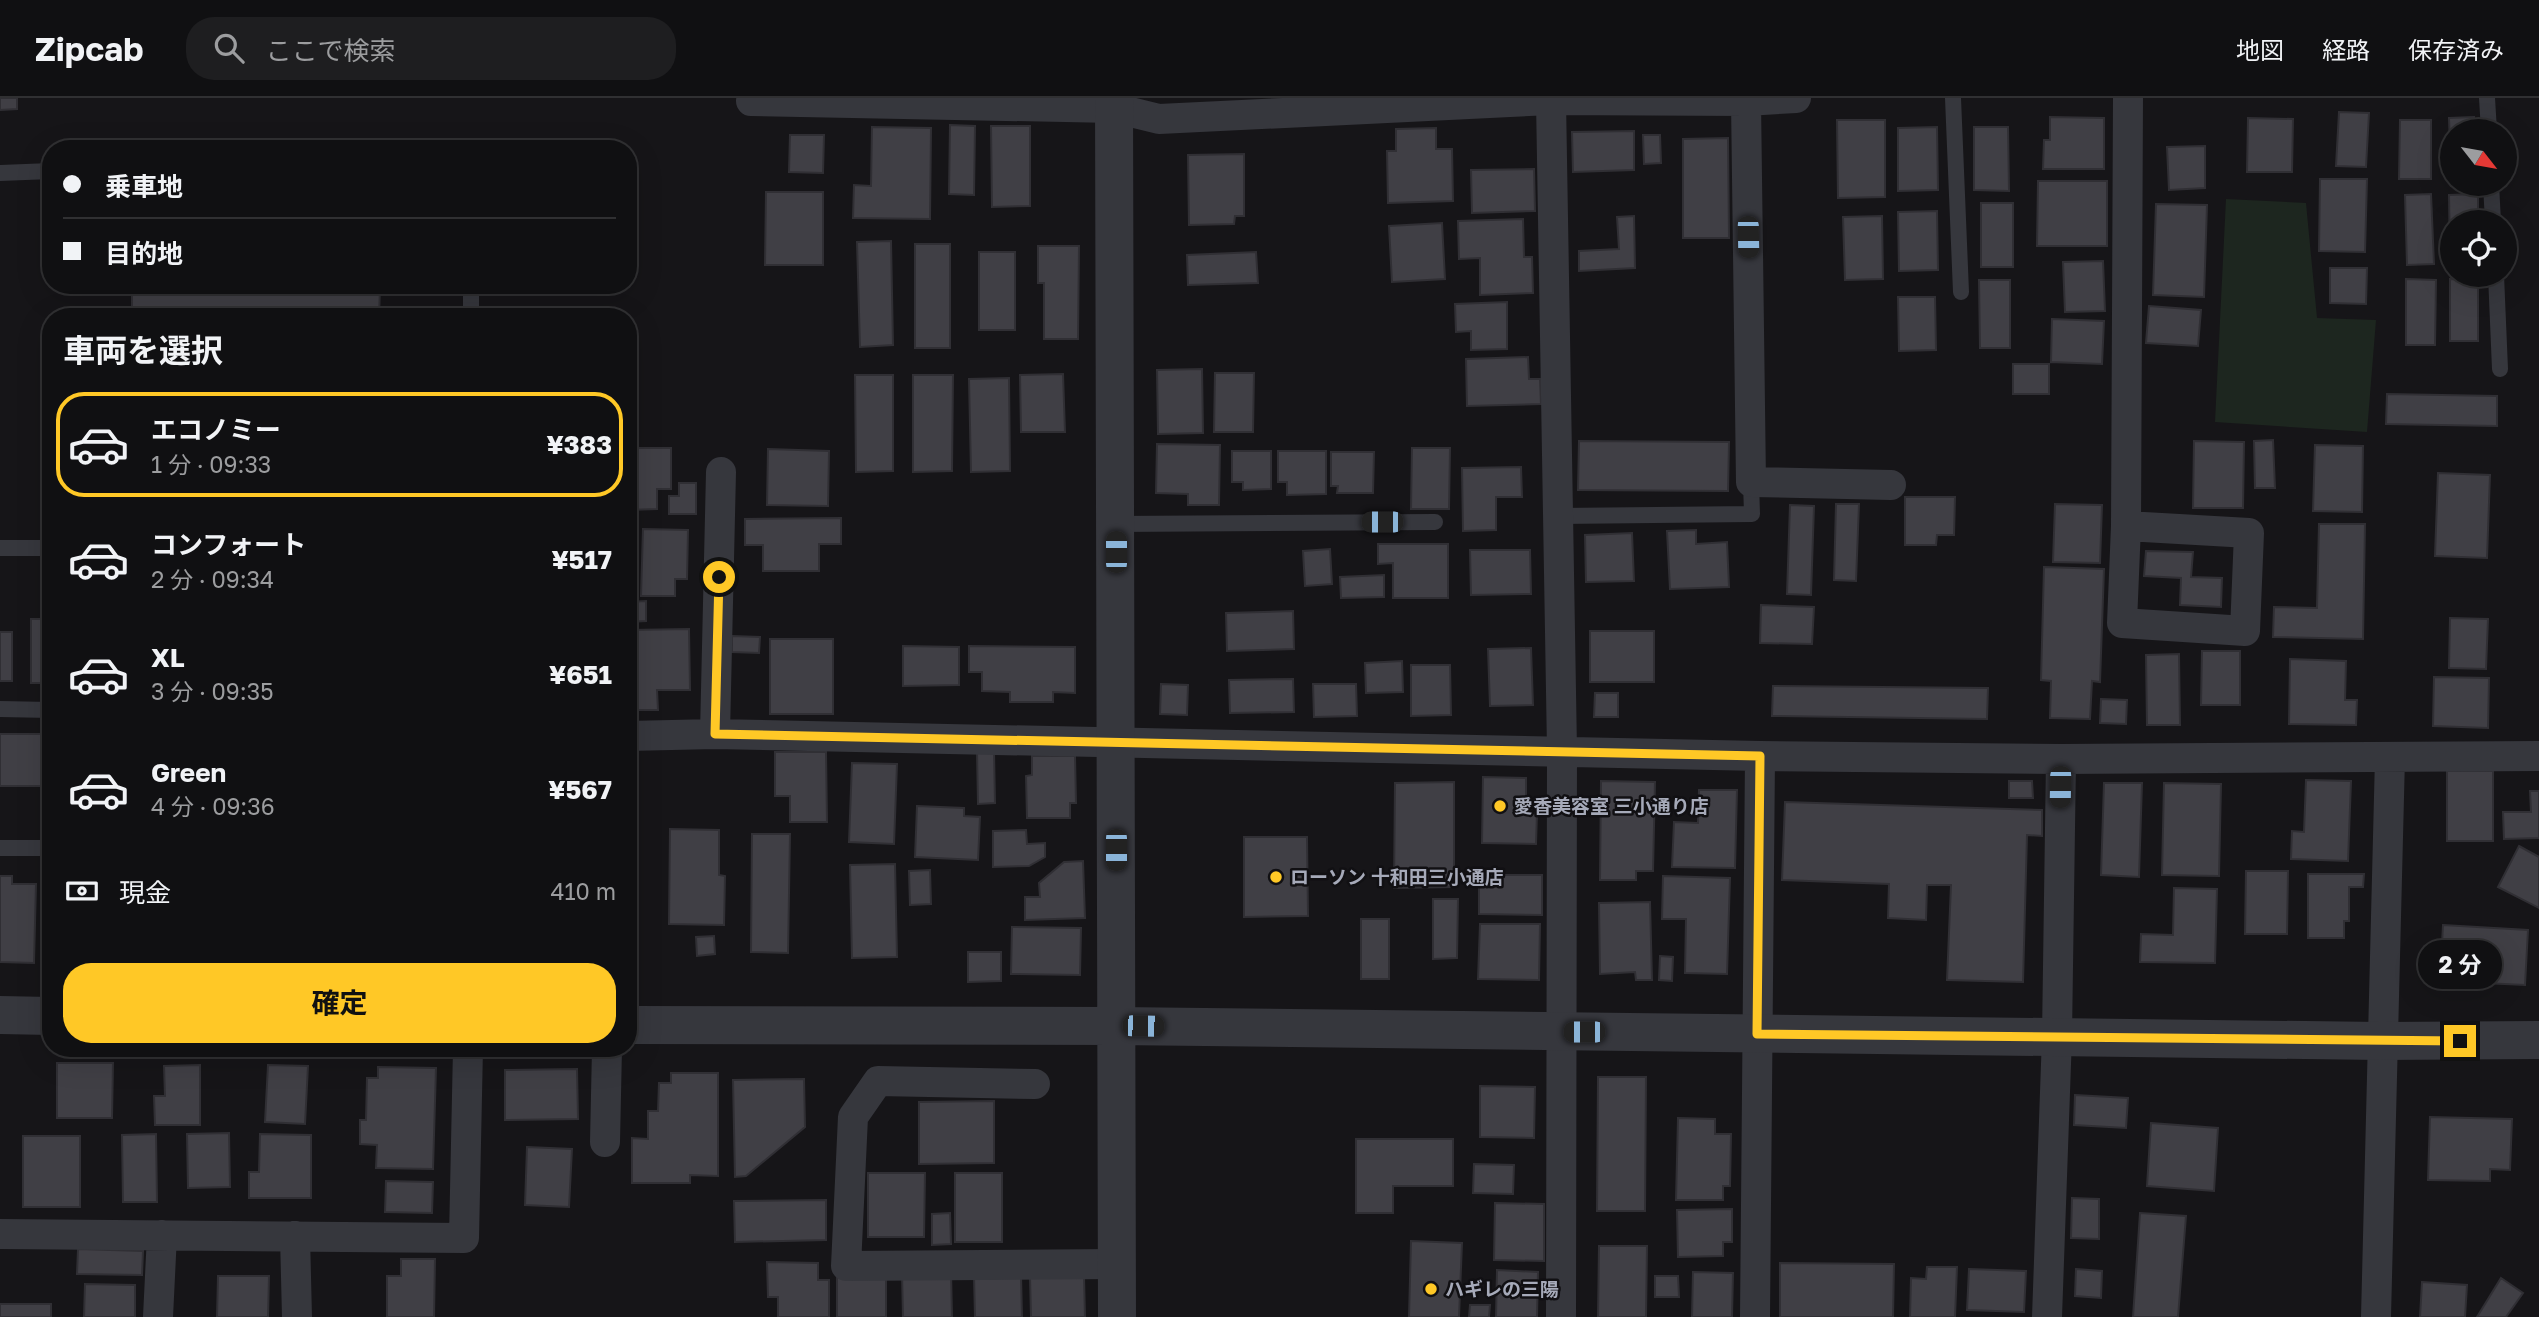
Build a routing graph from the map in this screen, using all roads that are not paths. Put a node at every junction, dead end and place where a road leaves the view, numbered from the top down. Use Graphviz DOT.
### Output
graph roads {
  1 [pos="1796,98"];
  2 [pos="1953,98"];
  3 [pos="2128,98"];
  4 [pos="2487,98"];
  5 [pos="1551,100"];
  6 [pos="751,101"];
  7 [pos="1746,102"];
  8 [pos="1114,103"];
  9 [pos="1316,105"];
  10 [pos="2488,119"];
  11 [pos="42,171"];
  12 [pos="0,173"];
  13 [pos="2497,287"];
  14 [pos="1961,292"];
  15 [pos="2500,369"];
  16 [pos="721,472"];
  17 [pos="1751,482"];
  18 [pos="1891,485"];
  19 [pos="1558,516"];
  20 [pos="1436,522"];
  21 [pos="1116,524"];
  22 [pos="2126,526"];
  23 [pos="0,548"];
  24 [pos="42,548"];
  25 [pos="0,709"];
  26 [pos="42,710"];
  27 [pos="715,734"];
  28 [pos="637,736"];
  29 [pos="1117,744"];
  30 [pos="1562,750"];
  31 [pos="1760,756"];
  32 [pos="2539,756"];
  33 [pos="2390,757"];
  34 [pos="2061,759"];
  35 [pos="0,848"];
  36 [pos="42,848"];
  37 [pos="0,1015"];
  38 [pos="42,1016"];
  39 [pos="637,1025"];
  40 [pos="1116,1026"];
  41 [pos="1560,1032"];
  42 [pos="1757,1034"];
  43 [pos="2057,1036"];
  44 [pos="2539,1040"];
  45 [pos="2381,1041"];
  46 [pos="467,1057"];
  47 [pos="607,1057"];
  48 [pos="1035,1084"];
  49 [pos="605,1142"];
  50 [pos="0,1234"];
  51 [pos="162,1235"];
  52 [pos="295,1236"];
  53 [pos="1117,1264"];
  54 [pos="158,1317"];
  55 [pos="297,1317"];
  56 [pos="1117,1317"];
  57 [pos="1561,1317"];
  58 [pos="1755,1317"];
  59 [pos="2047,1317"];
  60 [pos="2376,1317"];
  1 -- 7 [label="street"];
  2 -- 14 [label="lane"];
  3 -- 22 [label="street"];
  4 -- 10 [label="lane"];
  5 -- 7 [label="street"];
  5 -- 9 [label="street"];
  5 -- 19 [label="street"];
  6 -- 8 [label="street"];
  7 -- 17 [label="street"];
  8 -- 9 [label="street"];
  8 -- 21 [label="street"];
  11 -- 12 [label="lane"];
  13 -- 15 [label="lane"];
  16 -- 27 [label="street"];
  17 -- 18 [label="street"];
  17 -- 19 [label="lane"];
  19 -- 30 [label="street"];
  20 -- 21 [label="lane"];
  21 -- 29 [label="street"];
  22 -- 22 [label="street"];
  23 -- 24 [label="lane"];
  25 -- 26 [label="lane"];
  27 -- 28 [label="street"];
  27 -- 29 [label="street"];
  29 -- 30 [label="street"];
  29 -- 40 [label="street"];
  30 -- 31 [label="street"];
  30 -- 41 [label="street"];
  31 -- 34 [label="street"];
  31 -- 42 [label="street"];
  32 -- 33 [label="street"];
  33 -- 34 [label="street"];
  33 -- 45 [label="street"];
  34 -- 43 [label="street"];
  35 -- 36 [label="lane"];
  37 -- 38 [label="street"];
  39 -- 40 [label="street"];
  40 -- 41 [label="street"];
  40 -- 53 [label="street"];
  41 -- 42 [label="street"];
  41 -- 57 [label="street"];
  42 -- 43 [label="street"];
  42 -- 58 [label="street"];
  43 -- 45 [label="street"];
  43 -- 59 [label="street"];
  44 -- 45 [label="street"];
  45 -- 60 [label="street"];
  46 -- 52 [label="street"];
  47 -- 49 [label="street"];
  48 -- 53 [label="street"];
  50 -- 51 [label="street"];
  51 -- 52 [label="street"];
  51 -- 54 [label="street"];
  52 -- 55 [label="street"];
  53 -- 56 [label="street"];
}
